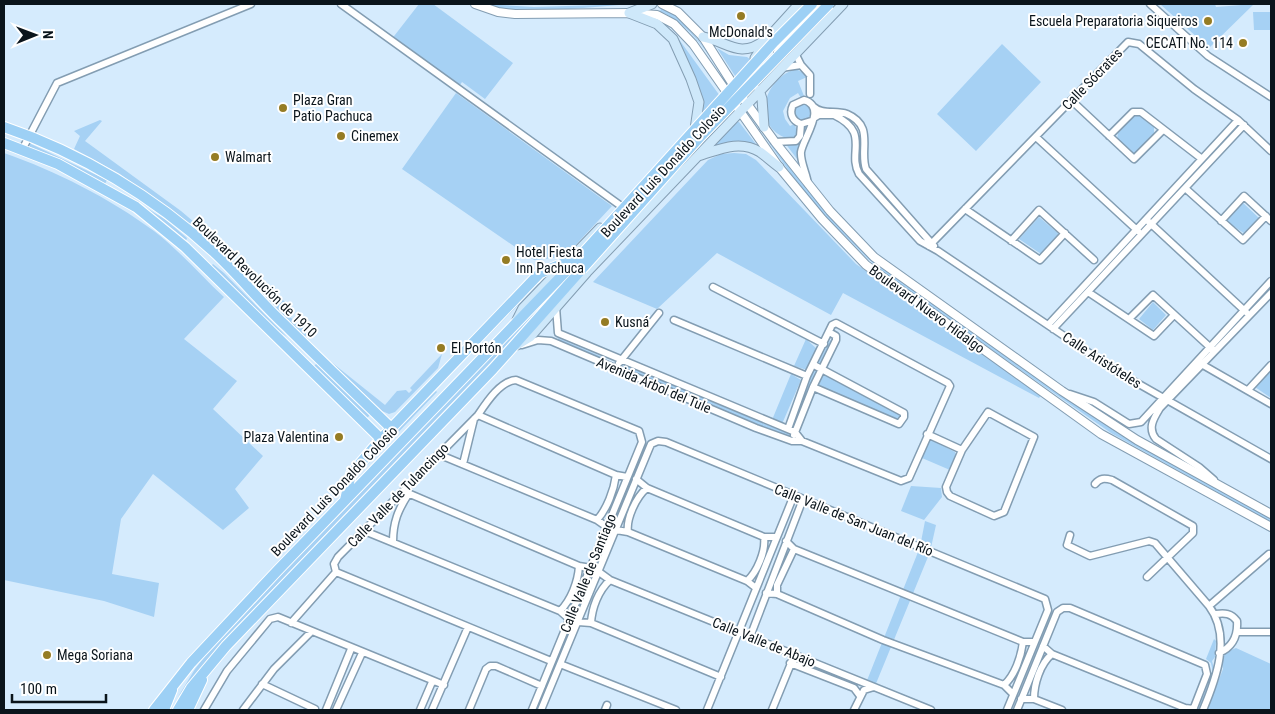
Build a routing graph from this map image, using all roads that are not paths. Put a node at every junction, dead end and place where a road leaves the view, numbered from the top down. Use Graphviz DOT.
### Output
graph roads {
  1 [pos="251,4"];
  2 [pos="341,4"];
  3 [pos="474,4"];
  4 [pos="652,4"];
  5 [pos="662,4"];
  6 [pos="799,4"];
  7 [pos="812,4"];
  8 [pos="821,4"];
  9 [pos="829,4"];
  10 [pos="843,4"];
  11 [pos="1150,4"];
  12 [pos="630,13"];
  13 [pos="703,37"];
  14 [pos="769,37"];
  15 [pos="795,53"];
  16 [pos="801,65"];
  17 [pos="781,68"];
  18 [pos="734,86"];
  19 [pos="759,90"];
  20 [pos="727,94"];
  21 [pos="810,94"];
  22 [pos="1271,97"];
  23 [pos="744,100"];
  24 [pos="1071,100"];
  25 [pos="800,101"];
  26 [pos="813,105"];
  27 [pos="737,107"];
  28 [pos="813,119"];
  29 [pos="1241,123"];
  30 [pos="801,124"];
  31 [pos="4,127"];
  32 [pos="764,128"];
  33 [pos="695,130"];
  34 [pos="1163,130"];
  35 [pos="29,136"];
  36 [pos="1109,136"];
  37 [pos="688,137"];
  38 [pos="706,137"];
  39 [pos="1036,137"];
  40 [pos="775,142"];
  41 [pos="4,143"];
  42 [pos="22,150"];
  43 [pos="1271,152"];
  44 [pos="698,154"];
  45 [pos="1202,159"];
  46 [pos="779,167"];
  47 [pos="808,184"];
  48 [pos="127,187"];
  49 [pos="1185,188"];
  50 [pos="120,198"];
  51 [pos="621,206"];
  52 [pos="965,209"];
  53 [pos="1269,219"];
  54 [pos="1221,221"];
  55 [pos="1148,222"];
  56 [pos="1139,232"];
  57 [pos="1065,233"];
  58 [pos="1011,241"];
  59 [pos="931,245"];
  60 [pos="1094,260"];
  61 [pos="575,264"];
  62 [pos="1271,281"];
  63 [pos="712,287"];
  64 [pos="1088,292"];
  65 [pos="1271,294"];
  66 [pos="556,307"];
  67 [pos="1244,310"];
  68 [pos="660,314"];
  69 [pos="1174,314"];
  70 [pos="1250,316"];
  71 [pos="1129,319"];
  72 [pos="674,320"];
  73 [pos="1051,327"];
  74 [pos="829,332"];
  75 [pos="558,333"];
  76 [pos="551,341"];
  77 [pos="824,344"];
  78 [pos="516,347"];
  79 [pos="1210,347"];
  80 [pos="1215,352"];
  81 [pos="610,356"];
  82 [pos="504,357"];
  83 [pos="620,361"];
  84 [pos="814,364"];
  85 [pos="605,365"];
  86 [pos="1203,365"];
  87 [pos="1271,365"];
  88 [pos="822,368"];
  89 [pos="616,369"];
  90 [pos="807,376"];
  91 [pos="462,377"];
  92 [pos="812,387"];
  93 [pos="1248,390"];
  94 [pos="1062,391"];
  95 [pos="1165,400"];
  96 [pos="798,401"];
  97 [pos="806,404"];
  98 [pos="1271,404"];
  99 [pos="1154,413"];
  100 [pos="476,417"];
  101 [pos="391,428"];
  102 [pos="788,429"];
  103 [pos="795,432"];
  104 [pos="927,434"];
  105 [pos="642,436"];
  106 [pos="381,439"];
  107 [pos="658,441"];
  108 [pos="792,441"];
  109 [pos="802,441"];
  110 [pos="962,450"];
  111 [pos="438,454"];
  112 [pos="1271,459"];
  113 [pos="463,464"];
  114 [pos="616,475"];
  115 [pos="627,477"];
  116 [pos="636,479"];
  117 [pos="1095,484"];
  118 [pos="1223,487"];
  119 [pos="647,488"];
  120 [pos="406,492"];
  121 [pos="794,496"];
  122 [pos="803,499"];
  123 [pos="344,501"];
  124 [pos="617,502"];
  125 [pos="626,505"];
  126 [pos="1271,514"];
  127 [pos="597,520"];
  128 [pos="606,527"];
  129 [pos="1271,527"];
  130 [pos="362,530"];
  131 [pos="616,530"];
  132 [pos="628,532"];
  133 [pos="1070,535"];
  134 [pos="764,537"];
  135 [pos="777,537"];
  136 [pos="786,541"];
  137 [pos="393,542"];
  138 [pos="794,549"];
  139 [pos="1269,554"];
  140 [pos="1169,558"];
  141 [pos="767,563"];
  142 [pos="579,566"];
  143 [pos="776,566"];
  144 [pos="590,568"];
  145 [pos="336,572"];
  146 [pos="599,572"];
  147 [pos="1147,577"];
  148 [pos="610,580"];
  149 [pos="747,581"];
  150 [pos="756,588"];
  151 [pos="581,593"];
  152 [pos="766,593"];
  153 [pos="777,594"];
  154 [pos="588,596"];
  155 [pos="1210,606"];
  156 [pos="560,611"];
  157 [pos="1216,614"];
  158 [pos="569,619"];
  159 [pos="578,622"];
  160 [pos="290,623"];
  161 [pos="591,623"];
  162 [pos="468,627"];
  163 [pos="310,632"];
  164 [pos="739,632"];
  165 [pos="1237,632"];
  166 [pos="1271,632"];
  167 [pos="750,637"];
  168 [pos="1023,642"];
  169 [pos="1034,642"];
  170 [pos="1043,646"];
  171 [pos="351,649"];
  172 [pos="362,653"];
  173 [pos="1219,653"];
  174 [pos="1052,654"];
  175 [pos="794,655"];
  176 [pos="552,661"];
  177 [pos="790,663"];
  178 [pos="560,664"];
  179 [pos="1024,668"];
  180 [pos="207,670"];
  181 [pos="1032,671"];
  182 [pos="721,677"];
  183 [pos="432,682"];
  184 [pos="176,683"];
  185 [pos="262,684"];
  186 [pos="444,685"];
  187 [pos="1004,685"];
  188 [pos="542,686"];
  189 [pos="875,686"];
  190 [pos="1013,694"];
  191 [pos="860,696"];
  192 [pos="1034,698"];
  193 [pos="1021,699"];
  194 [pos="315,709"];
  195 [pos="1184,709"];
  196 [pos="154,710"];
  197 [pos="164,710"];
  198 [pos="178,710"];
  199 [pos="188,710"];
  200 [pos="204,710"];
  201 [pos="243,710"];
  202 [pos="326,710"];
  203 [pos="336,710"];
  204 [pos="420,710"];
  205 [pos="432,710"];
  206 [pos="469,710"];
  207 [pos="532,710"];
  208 [pos="541,710"];
  209 [pos="676,710"];
  210 [pos="707,710"];
  211 [pos="772,710"];
  212 [pos="854,710"];
  213 [pos="931,710"];
  214 [pos="1007,710"];
  215 [pos="1017,710"];
  216 [pos="1062,710"];
  217 [pos="1194,710"];
  218 [pos="1203,710"];
  1 -- 35 [label="street"];
  2 -- 51 [label="street"];
  3 -- 12 [label="street, Boulevard Nuevo Hidalgo"];
  4 -- 12 [label="main road"];
  5 -- 13 [label="street, Boulevard Nuevo Hidalgo"];
  6 -- 14 [label="main road, Boulevard Luis Donaldo Colosio"];
  7 -- 61 [label="main road, Boulevard Luis Donaldo Colosio, bridge"];
  8 -- 23 [label="street"];
  9 -- 61 [label="main road, Boulevard Luis Donaldo Colosio, bridge"];
  10 -- 15 [label="main road, Boulevard Luis Donaldo Colosio"];
  11 -- 22 [label="street"];
  12 -- 20 [label="street, Boulevard Nuevo Hidalgo"];
  12 -- 33 [label="main road"];
  13 -- 14 [label="main road"];
  13 -- 18 [label="street, Boulevard Nuevo Hidalgo"];
  14 -- 18 [label="main road, Boulevard Luis Donaldo Colosio"];
  15 -- 16 [label="street"];
  15 -- 17 [label="main road, Boulevard Luis Donaldo Colosio"];
  16 -- 17 [label="street"];
  16 -- 21 [label="street"];
  17 -- 19 [label="main road, Boulevard Luis Donaldo Colosio"];
  18 -- 20 [label="main road, Boulevard Luis Donaldo Colosio"];
  18 -- 23 [label="street, Boulevard Nuevo Hidalgo"];
  19 -- 23 [label="main road, Boulevard Luis Donaldo Colosio"];
  19 -- 32 [label="main road"];
  20 -- 27 [label="street, Boulevard Nuevo Hidalgo"];
  20 -- 33 [label="main road, Boulevard Luis Donaldo Colosio"];
  21 -- 25 [label="street"];
  21 -- 26 [label="street"];
  23 -- 27 [label="main road, Boulevard Luis Donaldo Colosio"];
  23 -- 32 [label="street, Boulevard Nuevo Hidalgo"];
  24 -- 29 [label="street, Calle Sócrates"];
  24 -- 36 [label="street"];
  24 -- 39 [label="street, Calle Sócrates"];
  25 -- 26 [label="street"];
  25 -- 30 [label="street"];
  26 -- 28 [label="street"];
  26 -- 59 [label="street, Calle Aristóteles"];
  27 -- 38 [label="street"];
  27 -- 44 [label="main road, Boulevard Luis Donaldo Colosio"];
  27 -- 46 [label="street, Boulevard Nuevo Hidalgo"];
  28 -- 30 [label="street"];
  28 -- 47 [label="street"];
  28 -- 59 [label="street, Calle Aristóteles"];
  29 -- 43 [label="street, Calle Sócrates"];
  29 -- 45 [label="street"];
  29 -- 49 [label="street"];
  30 -- 40 [label="street"];
  31 -- 35 [label="main road, Boulevard Revolución de 1910"];
  32 -- 40 [label="street, Boulevard Nuevo Hidalgo"];
  33 -- 37 [label="main road, Boulevard Luis Donaldo Colosio"];
  34 -- 36 [label="street"];
  34 -- 36 [label="street"];
  34 -- 45 [label="street"];
  35 -- 42 [label="street"];
  35 -- 48 [label="main road, Boulevard Revolución de 1910"];
  37 -- 38 [label="main road"];
  37 -- 51 [label="main road, Boulevard Luis Donaldo Colosio"];
  38 -- 44 [label="main road"];
  39 -- 52 [label="street, Calle Sócrates"];
  39 -- 56 [label="street"];
  40 -- 47 [label="street, Boulevard Nuevo Hidalgo"];
  41 -- 42 [label="main road, Boulevard Revolución de 1910"];
  42 -- 50 [label="main road, Boulevard Revolución de 1910"];
  44 -- 46 [label="main road"];
  44 -- 66 [label="main road, Boulevard Luis Donaldo Colosio"];
  45 -- 55 [label="street"];
  46 -- 129 [label="street, Boulevard Nuevo Hidalgo"];
  47 -- 94 [label="street, Boulevard Nuevo Hidalgo"];
  48 -- 50 [label="main road"];
  48 -- 101 [label="main road, Boulevard Revolución de 1910"];
  49 -- 54 [label="street"];
  49 -- 55 [label="street"];
  50 -- 106 [label="main road, Boulevard Revolución de 1910"];
  51 -- 61 [label="main road, Boulevard Luis Donaldo Colosio"];
  52 -- 58 [label="street"];
  52 -- 59 [label="street, Calle Sócrates"];
  53 -- 54 [label="street"];
  53 -- 54 [label="street"];
  55 -- 56 [label="street"];
  55 -- 67 [label="street"];
  56 -- 64 [label="street"];
  56 -- 73 [label="street"];
  57 -- 58 [label="street"];
  57 -- 58 [label="street"];
  57 -- 60 [label="street"];
  59 -- 73 [label="street, Calle Aristóteles"];
  61 -- 82 [label="main road, Boulevard Luis Donaldo Colosio"];
  61 -- 91 [label="main road, Boulevard Luis Donaldo Colosio"];
  61 -- 101 [label="main road"];
  62 -- 67 [label="street"];
  63 -- 77 [label="street"];
  64 -- 71 [label="street"];
  64 -- 73 [label="street"];
  65 -- 70 [label="street"];
  66 -- 75 [label="street"];
  66 -- 78 [label="main road, Boulevard Luis Donaldo Colosio"];
  67 -- 70 [label="street"];
  67 -- 79 [label="street"];
  68 -- 83 [label="street"];
  69 -- 71 [label="street"];
  69 -- 71 [label="street"];
  69 -- 79 [label="street"];
  70 -- 80 [label="street"];
  72 -- 90 [label="street"];
  73 -- 95 [label="street, Calle Aristóteles"];
  74 -- 77 [label="street"];
  74 -- 88 [label="street"];
  74 -- 104 [label="street"];
  75 -- 76 [label="street"];
  75 -- 81 [label="street, Avenida Árbol del Tule"];
  76 -- 78 [label="street"];
  76 -- 85 [label="street, Avenida Árbol del Tule"];
  77 -- 84 [label="street"];
  78 -- 82 [label="main road, Boulevard Luis Donaldo Colosio"];
  79 -- 80 [label="street"];
  79 -- 95 [label="street"];
  80 -- 86 [label="street"];
  81 -- 83 [label="street, Avenida Árbol del Tule"];
  81 -- 85 [label="street"];
  82 -- 180 [label="main road, Boulevard Luis Donaldo Colosio"];
  83 -- 89 [label="street"];
  83 -- 102 [label="street, Avenida Árbol del Tule"];
  84 -- 88 [label="street"];
  84 -- 90 [label="street"];
  85 -- 89 [label="street, Avenida Árbol del Tule"];
  86 -- 93 [label="street"];
  86 -- 95 [label="street"];
  87 -- 93 [label="street"];
  88 -- 92 [label="street"];
  88 -- 92 [label="street"];
  89 -- 108 [label="street, Avenida Árbol del Tule"];
  90 -- 96 [label="street"];
  91 -- 101 [label="main road"];
  91 -- 123 [label="main road, Boulevard Luis Donaldo Colosio"];
  92 -- 97 [label="street"];
  93 -- 98 [label="street"];
  94 -- 99 [label="street"];
  94 -- 118 [label="street, Boulevard Nuevo Hidalgo"];
  95 -- 99 [label="street"];
  95 -- 112 [label="street, Calle Aristóteles"];
  96 -- 97 [label="street"];
  96 -- 102 [label="street"];
  97 -- 103 [label="street"];
  99 -- 118 [label="street"];
  100 -- 105 [label="street, Calle Valle de Tulancingo"];
  100 -- 111 [label="street, Calle Valle de Tulancingo"];
  100 -- 113 [label="street"];
  100 -- 114 [label="street"];
  101 -- 106 [label="main road"];
  102 -- 103 [label="street, Avenida Árbol del Tule"];
  103 -- 108 [label="street"];
  103 -- 109 [label="street"];
  104 -- 109 [label="street"];
  104 -- 110 [label="street"];
  105 -- 115 [label="street, Calle Valle de Santiago"];
  106 -- 123 [label="main road"];
  107 -- 116 [label="street, Calle Valle de Santiago"];
  107 -- 121 [label="street, Calle Valle de San Juan del Río"];
  108 -- 109 [label="street"];
  110 -- 110 [label="street"];
  111 -- 113 [label="street"];
  111 -- 120 [label="street, Calle Valle de Tulancingo"];
  113 -- 127 [label="street"];
  114 -- 115 [label="street"];
  114 -- 127 [label="street"];
  115 -- 124 [label="street, Calle Valle de Santiago"];
  116 -- 119 [label="street"];
  116 -- 125 [label="street, Calle Valle de Santiago"];
  117 -- 140 [label="street"];
  118 -- 126 [label="street, Boulevard Nuevo Hidalgo"];
  119 -- 132 [label="street"];
  119 -- 134 [label="street"];
  120 -- 130 [label="street, Calle Valle de Tulancingo"];
  120 -- 137 [label="street"];
  120 -- 142 [label="street"];
  121 -- 122 [label="street, Calle Valle de San Juan del Río"];
  121 -- 135 [label="street"];
  122 -- 136 [label="street"];
  122 -- 169 [label="street, Calle Valle de San Juan del Río"];
  123 -- 184 [label="main road, Boulevard Luis Donaldo Colosio"];
  124 -- 125 [label="street"];
  124 -- 128 [label="street, Calle Valle de Santiago"];
  125 -- 131 [label="street, Calle Valle de Santiago"];
  127 -- 128 [label="street"];
  128 -- 144 [label="street, Calle Valle de Santiago"];
  130 -- 137 [label="street"];
  130 -- 145 [label="street, Calle Valle de Tulancingo"];
  131 -- 132 [label="street"];
  131 -- 146 [label="street, Calle Valle de Santiago"];
  132 -- 149 [label="street"];
  133 -- 140 [label="street"];
  134 -- 135 [label="street"];
  134 -- 149 [label="street"];
  135 -- 141 [label="street"];
  136 -- 138 [label="street"];
  136 -- 143 [label="street"];
  137 -- 156 [label="street"];
  138 -- 153 [label="street"];
  138 -- 168 [label="street"];
  139 -- 155 [label="street"];
  140 -- 147 [label="street"];
  140 -- 155 [label="street"];
  141 -- 143 [label="street"];
  141 -- 150 [label="street"];
  142 -- 144 [label="street"];
  142 -- 156 [label="street"];
  143 -- 152 [label="street"];
  144 -- 151 [label="street, Calle Valle de Santiago"];
  145 -- 160 [label="street, Calle Valle de Tulancingo"];
  145 -- 162 [label="street"];
  146 -- 148 [label="street, Calle Valle de Abajo"];
  146 -- 154 [label="street, Calle Valle de Santiago"];
  148 -- 161 [label="street"];
  148 -- 164 [label="street, Calle Valle de Abajo"];
  149 -- 150 [label="street"];
  150 -- 164 [label="street"];
  151 -- 154 [label="street"];
  151 -- 158 [label="street, Calle Valle de Santiago"];
  152 -- 153 [label="street"];
  152 -- 167 [label="street"];
  153 -- 187 [label="street"];
  154 -- 159 [label="street, Calle Valle de Santiago"];
  155 -- 157 [label="street"];
  156 -- 158 [label="street"];
  157 -- 165 [label="street"];
  157 -- 173 [label="street"];
  158 -- 176 [label="street, Calle Valle de Santiago"];
  159 -- 161 [label="street"];
  159 -- 178 [label="street, Calle Valle de Santiago"];
  160 -- 163 [label="street"];
  160 -- 200 [label="street"];
  161 -- 182 [label="street"];
  162 -- 176 [label="street"];
  162 -- 186 [label="street"];
  163 -- 171 [label="street"];
  163 -- 185 [label="street"];
  164 -- 167 [label="street, Calle Valle de Abajo"];
  164 -- 182 [label="street"];
  165 -- 166 [label="street"];
  165 -- 173 [label="street"];
  167 -- 175 [label="street, Calle Valle de Abajo"];
  168 -- 169 [label="street"];
  168 -- 187 [label="street"];
  169 -- 179 [label="street"];
  170 -- 174 [label="street"];
  170 -- 181 [label="street"];
  170 -- 217 [label="street"];
  171 -- 172 [label="street"];
  171 -- 202 [label="street"];
  172 -- 183 [label="street"];
  172 -- 203 [label="street"];
  173 -- 218 [label="street"];
  174 -- 192 [label="street"];
  174 -- 195 [label="street"];
  175 -- 177 [label="street"];
  175 -- 189 [label="street, Calle Valle de Abajo"];
  176 -- 188 [label="street, Calle Valle de Santiago"];
  177 -- 191 [label="street, Calle Valle de Abajo"];
  177 -- 211 [label="street"];
  178 -- 208 [label="street, Calle Valle de Santiago"];
  178 -- 209 [label="street"];
  179 -- 181 [label="street"];
  179 -- 190 [label="street"];
  180 -- 198 [label="main road, Boulevard Luis Donaldo Colosio"];
  180 -- 199 [label="main road, Boulevard Luis Donaldo Colosio"];
  181 -- 193 [label="street"];
  182 -- 210 [label="street"];
  183 -- 186 [label="street"];
  183 -- 204 [label="street"];
  184 -- 196 [label="main road, Boulevard Luis Donaldo Colosio"];
  184 -- 197 [label="main road, Boulevard Luis Donaldo Colosio"];
  185 -- 194 [label="street"];
  185 -- 201 [label="street"];
  186 -- 205 [label="street"];
  187 -- 190 [label="street"];
  188 -- 206 [label="street"];
  188 -- 207 [label="street, Calle Valle de Santiago"];
  189 -- 191 [label="street"];
  189 -- 213 [label="street, Calle Valle de Abajo"];
  190 -- 214 [label="street"];
  191 -- 212 [label="street"];
  192 -- 193 [label="street"];
  192 -- 216 [label="street"];
  193 -- 215 [label="street"];
  195 -- 217 [label="street"];
}
